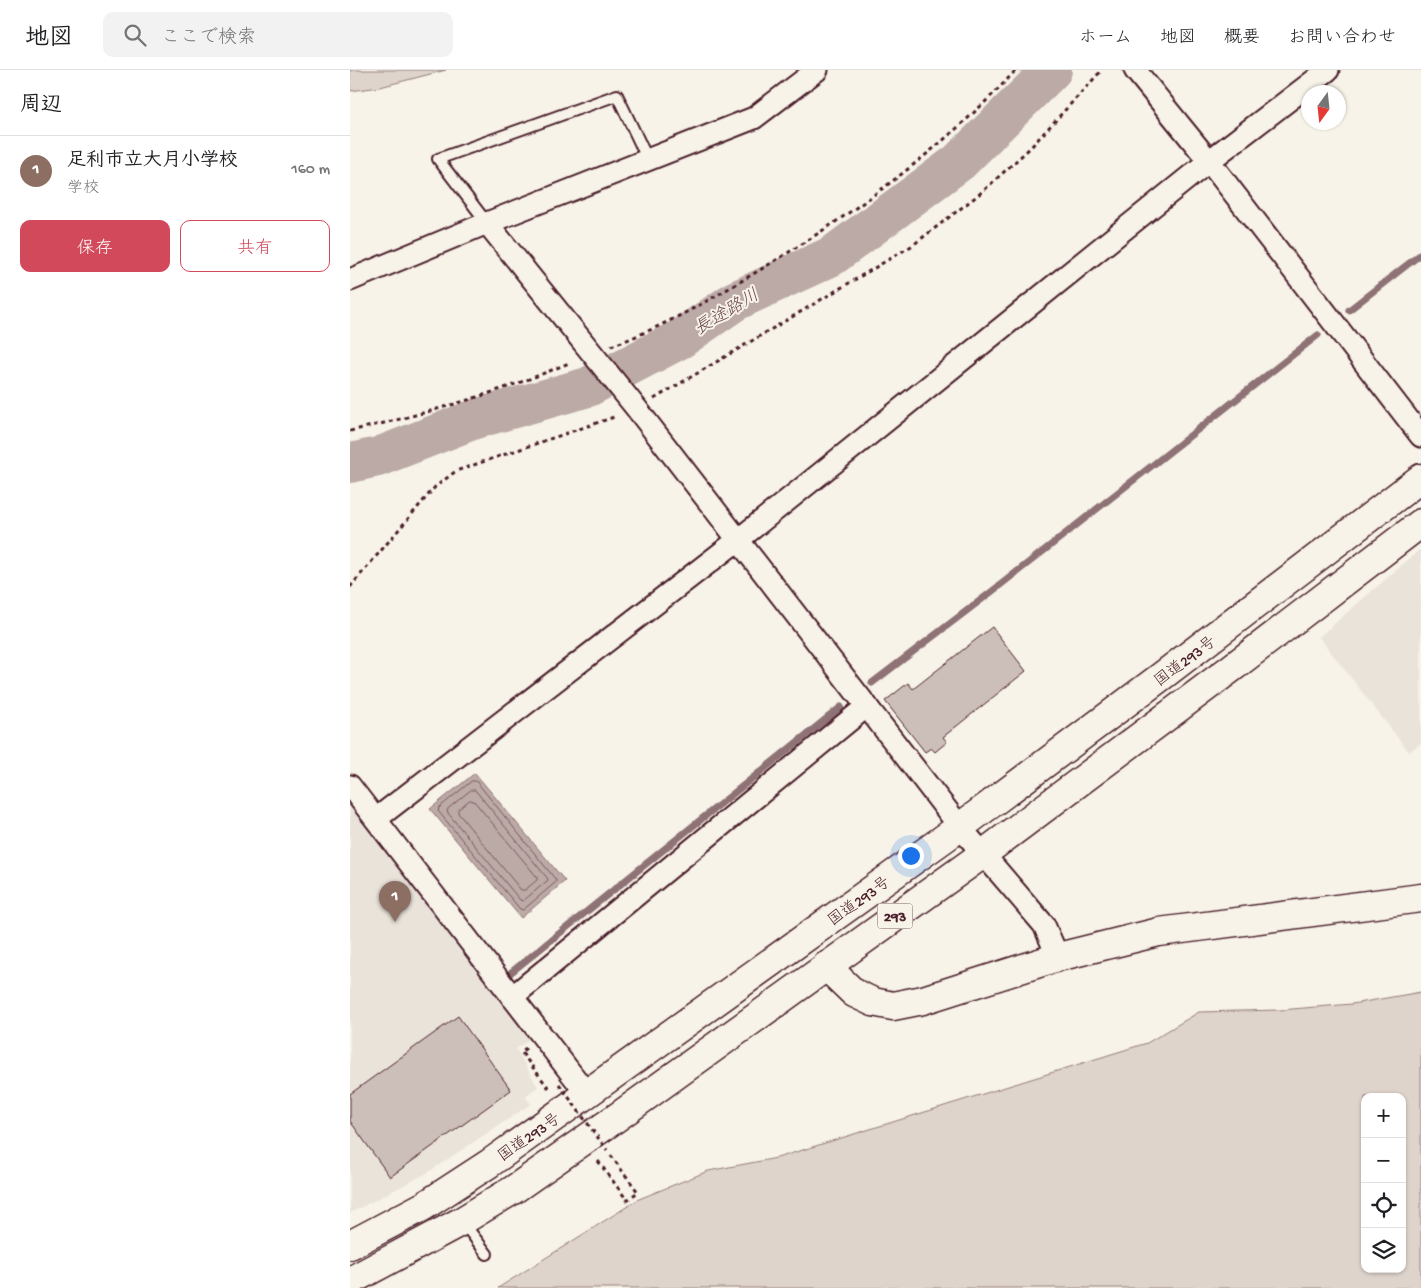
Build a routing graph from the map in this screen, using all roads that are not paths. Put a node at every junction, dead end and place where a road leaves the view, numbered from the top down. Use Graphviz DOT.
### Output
graph roads {
  1 [pos="817,70"];
  2 [pos="1135,70"];
  3 [pos="1328,70"];
  4 [pos="648,160"];
  5 [pos="1209,161"];
  6 [pos="487,223"];
  7 [pos="350,280"];
  8 [pos="1421,436"];
  9 [pos="1421,478"];
  10 [pos="1421,523"];
  11 [pos="738,540"];
  12 [pos="867,706"];
  13 [pos="350,786"];
  14 [pos="376,819"];
  15 [pos="960,827"];
  16 [pos="983,854"];
  17 [pos="1421,898"];
  18 [pos="1058,957"];
  19 [pos="826,966"];
  20 [pos="512,997"];
  21 [pos="587,1094"];
  22 [pos="462,1221"];
  23 [pos="350,1244"];
  24 [pos="487,1254"];
  25 [pos="350,1281"];
  1 -- 4 [label="street"];
  2 -- 5 [label="street"];
  3 -- 5 [label="street"];
  4 -- 6 [label="street"];
  4 -- 6 [label="lane"];
  5 -- 8 [label="street"];
  5 -- 11 [label="street"];
  6 -- 7 [label="street"];
  6 -- 11 [label="street"];
  9 -- 15 [label="main road, 国道293号 / 293"];
  10 -- 16 [label="main road, 293"];
  11 -- 12 [label="street"];
  11 -- 14 [label="street"];
  12 -- 15 [label="street"];
  12 -- 20 [label="street"];
  13 -- 14 [label="street"];
  14 -- 20 [label="street"];
  15 -- 16 [label="street"];
  15 -- 21 [label="main road, 国道293号 / 293"];
  16 -- 18 [label="street"];
  16 -- 19 [label="main road, 293"];
  17 -- 18 [label="main road"];
  18 -- 19 [label="main road"];
  19 -- 22 [label="main road, 293"];
  20 -- 21 [label="street"];
  21 -- 23 [label="main road, 国道293号 / 293"];
  22 -- 24 [label="lane"];
  22 -- 25 [label="main road, 293"];
}
